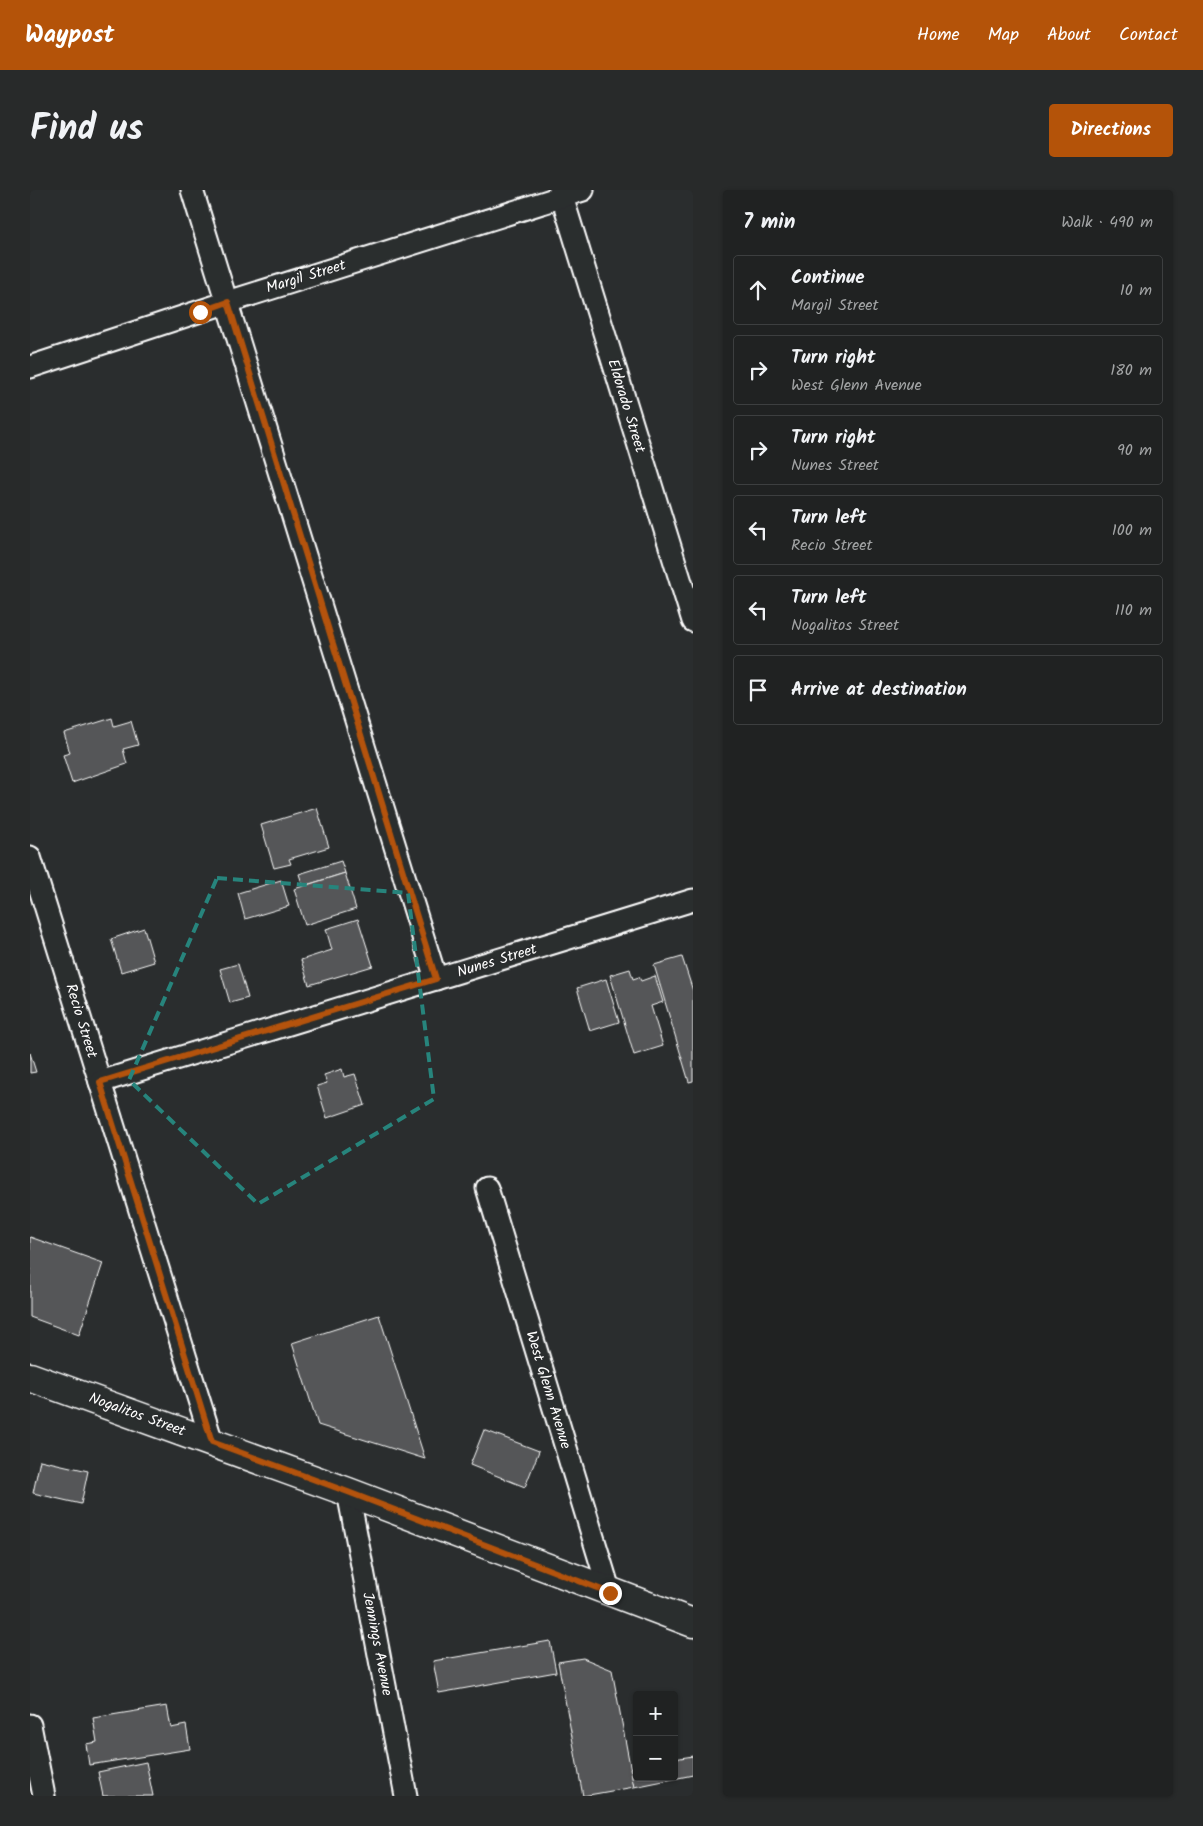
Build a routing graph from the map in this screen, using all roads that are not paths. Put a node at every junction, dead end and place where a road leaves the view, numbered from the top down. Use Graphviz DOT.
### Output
graph roads {
  1 [pos="192,190"];
  2 [pos="583,190"];
  3 [pos="561,193"];
  4 [pos="228,302"];
  5 [pos="30,367"];
  6 [pos="693,621"];
  7 [pos="30,857"];
  8 [pos="693,900"];
  9 [pos="436,979"];
  10 [pos="100,1082"];
  11 [pos="487,1188"];
  12 [pos="30,1377"];
  13 [pos="212,1442"];
  14 [pos="348,1492"];
  15 [pos="610,1593"];
  16 [pos="693,1623"];
  17 [pos="30,1725"];
  18 [pos="44,1796"];
  19 [pos="406,1796"];
  1 -- 4 [label="street"];
  2 -- 3 [label="street, Margil Street"];
  3 -- 4 [label="street, Margil Street"];
  3 -- 6 [label="street, Eldorado Street"];
  4 -- 5 [label="street, Margil Street"];
  4 -- 9 [label="street"];
  7 -- 10 [label="street, Recio Street"];
  8 -- 9 [label="street, Nunes Street"];
  9 -- 10 [label="street, Nunes Street"];
  10 -- 13 [label="street, Recio Street"];
  11 -- 15 [label="street, West Glenn Avenue"];
  12 -- 13 [label="main road, Nogalitos Street"];
  13 -- 14 [label="main road, Nogalitos Street"];
  14 -- 15 [label="main road, Nogalitos Street"];
  14 -- 19 [label="street, Jennings Avenue"];
  15 -- 16 [label="main road, Nogalitos Street"];
  17 -- 18 [label="street"];
}
